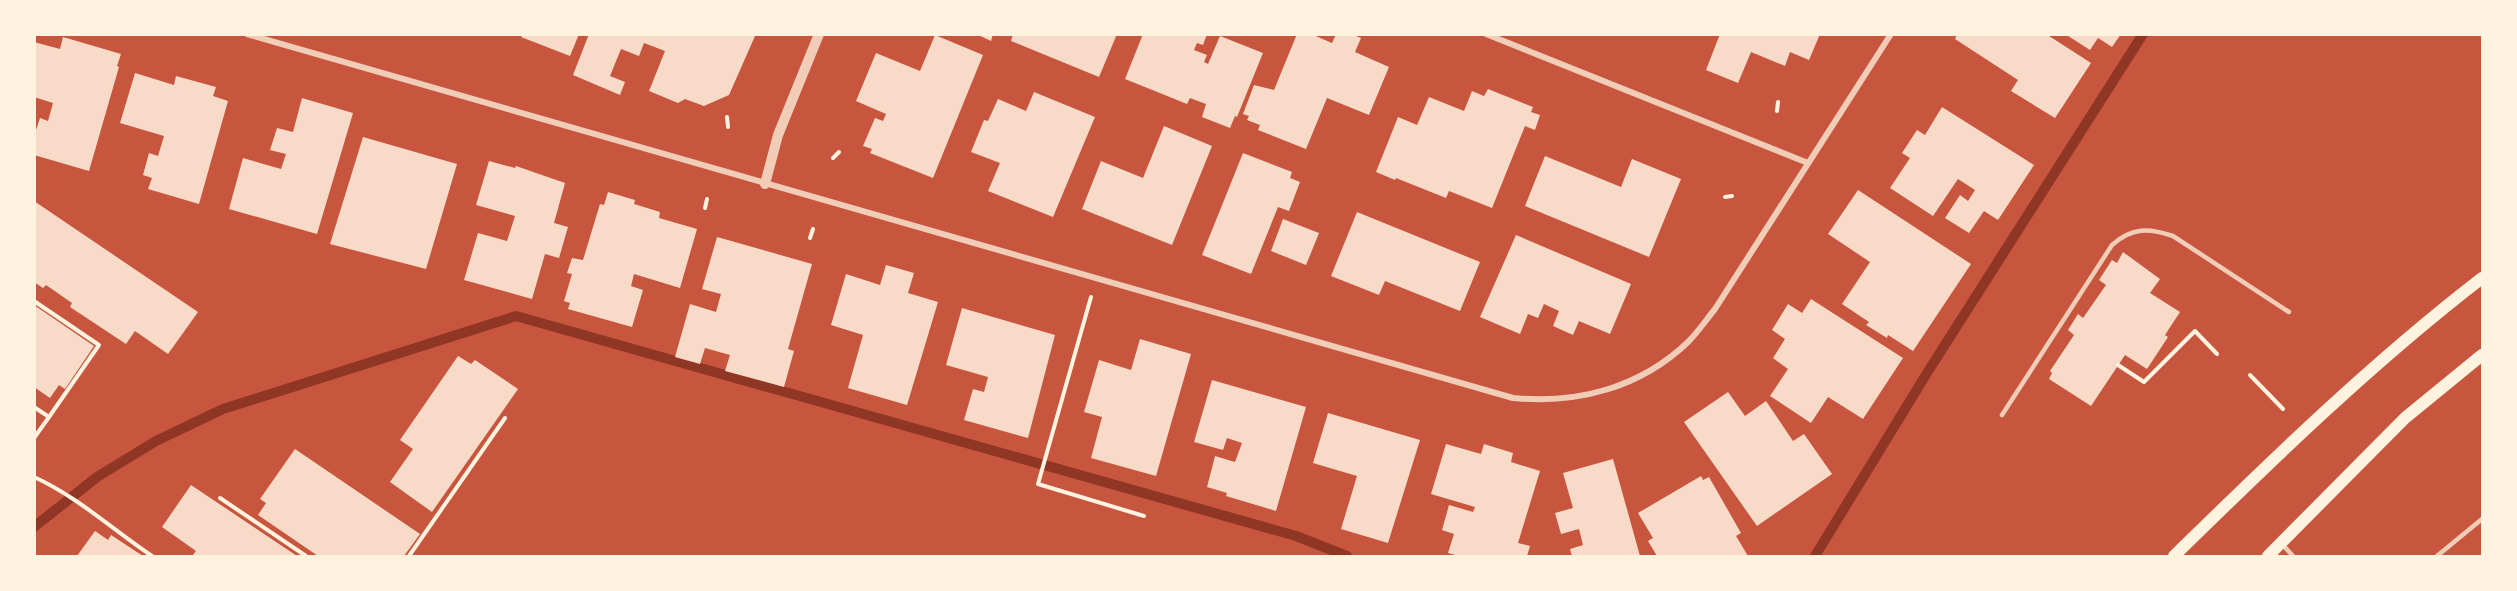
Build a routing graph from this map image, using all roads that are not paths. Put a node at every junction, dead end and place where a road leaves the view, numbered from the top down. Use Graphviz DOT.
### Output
graph roads {
  1 [pos="247,34"];
  2 [pos="819,34"];
  3 [pos="1486,34"];
  4 [pos="1891,34"];
  5 [pos="1808,163"];
  6 [pos="765,184"];
  7 [pos="2482,278"];
  8 [pos="2289,312"];
  9 [pos="2482,355"];
  10 [pos="2002,415"];
  11 [pos="2482,519"];
  12 [pos="2281,543"];
  13 [pos="2174,556"];
  14 [pos="2268,556"];
  15 [pos="2293,556"];
  16 [pos="2437,556"];
  1 -- 6 [label="street"];
  2 -- 6 [label="street"];
  3 -- 5 [label="street"];
  4 -- 5 [label="street"];
  5 -- 6 [label="street"];
  7 -- 13 [label="main road"];
  8 -- 10 [label="lane"];
  9 -- 12 [label="main road"];
  11 -- 16 [label="lane"];
  12 -- 14 [label="main road"];
  12 -- 15 [label="lane"];
}
